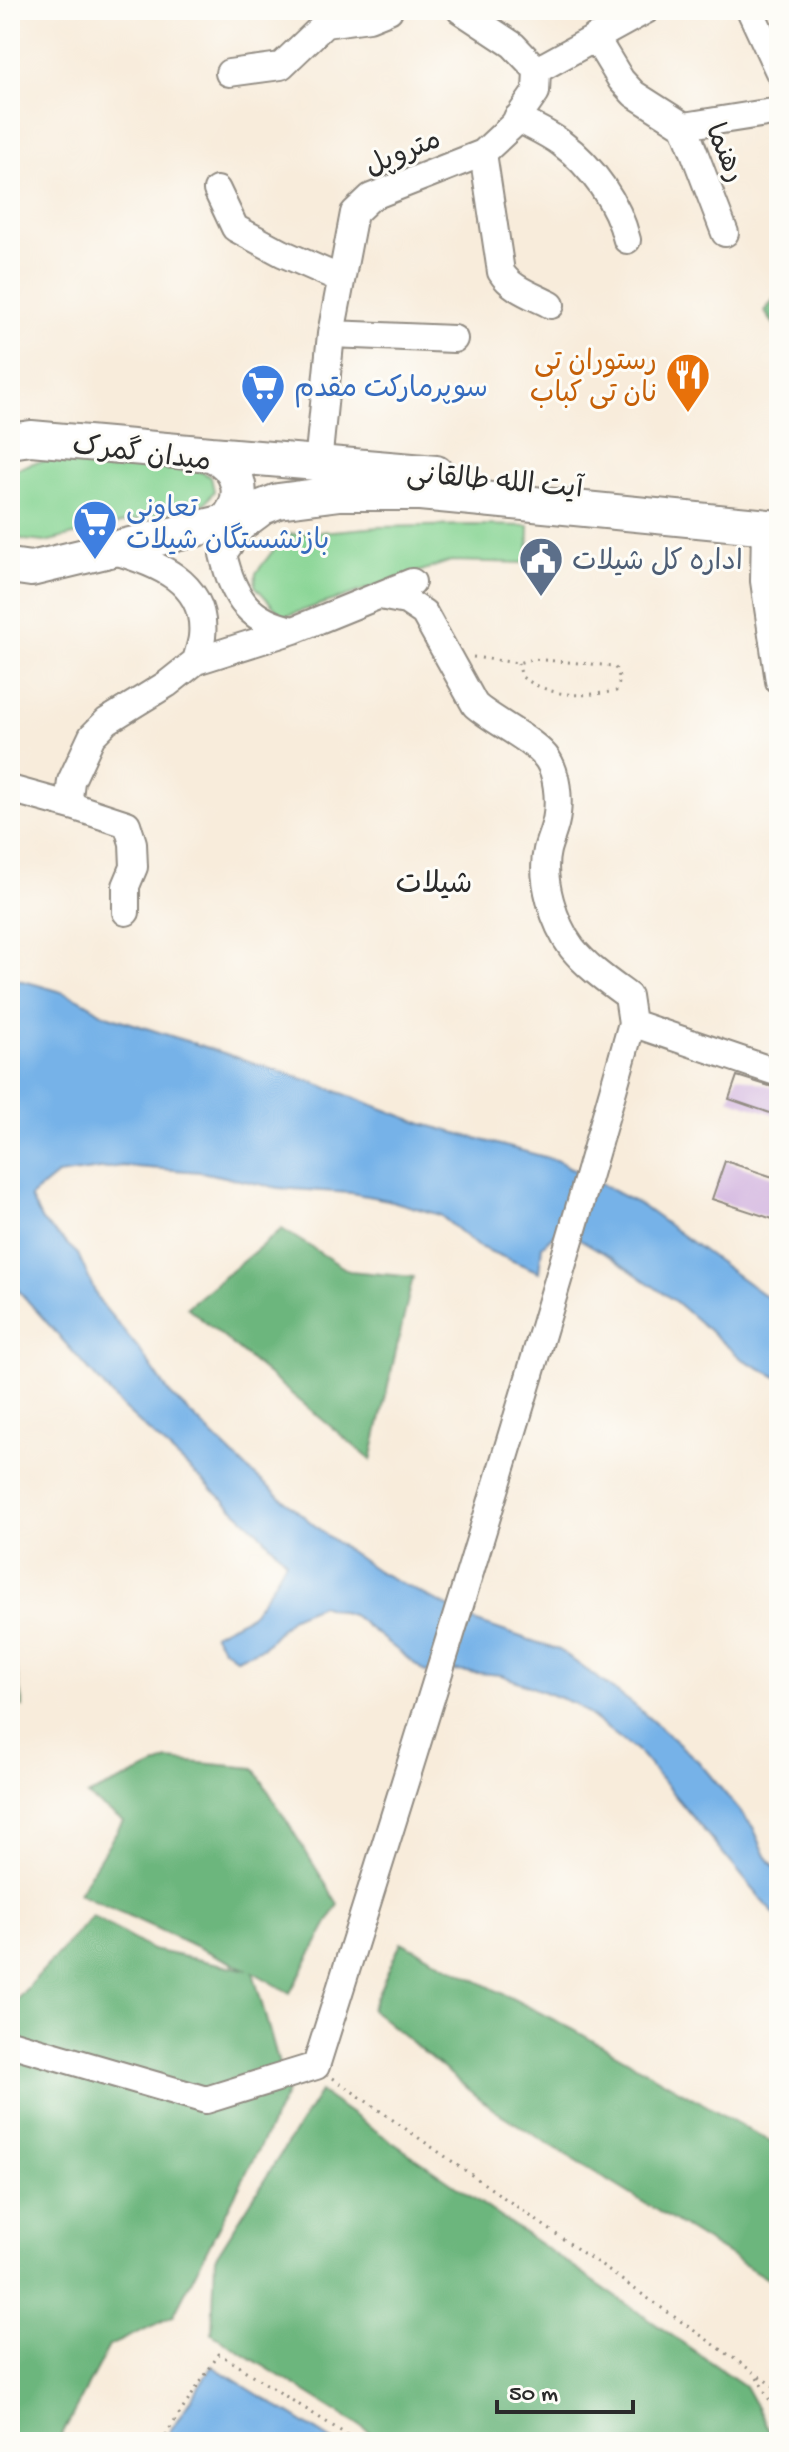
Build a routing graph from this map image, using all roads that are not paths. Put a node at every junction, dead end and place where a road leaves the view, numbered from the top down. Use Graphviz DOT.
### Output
graph roads {
  1 [pos="389,10"];
  2 [pos="460,10"];
  3 [pos="646,10"];
  4 [pos="750,10"];
  5 [pos="595,37"];
  6 [pos="537,70"];
  7 [pos="779,72"];
  8 [pos="229,73"];
  9 [pos="779,111"];
  10 [pos="517,118"];
  11 [pos="684,126"];
  12 [pos="483,153"];
  13 [pos="217,190"];
  14 [pos="725,233"];
  15 [pos="627,240"];
  16 [pos="341,279"];
  17 [pos="551,305"];
  18 [pos="331,334"];
  19 [pos="454,339"];
  20 [pos="10,441"];
  21 [pos="211,454"];
  22 [pos="274,461"];
  23 [pos="318,464"];
  24 [pos="293,499"];
  25 [pos="774,520"];
  26 [pos="225,522"];
  27 [pos="111,550"];
  28 [pos="17,570"];
  29 [pos="412,582"];
  30 [pos="380,596"];
  31 [pos="294,630"];
  32 [pos="196,661"];
  33 [pos="779,681"];
  34 [pos="10,789"];
  35 [pos="75,807"];
  36 [pos="126,912"];
  37 [pos="632,1023"];
  38 [pos="779,1073"];
  39 [pos="10,2043"];
  1 -- 8 [label="street"];
  2 -- 6 [label="street"];
  3 -- 5 [label="street"];
  4 -- 7 [label="street"];
  5 -- 6 [label="street"];
  5 -- 11 [label="street, رهنما"];
  6 -- 10 [label="street, متروپل"];
  9 -- 11 [label="street"];
  10 -- 12 [label="street, متروپل"];
  10 -- 15 [label="street"];
  11 -- 14 [label="street, رهنما"];
  12 -- 16 [label="street, متروپل"];
  12 -- 17 [label="street"];
  13 -- 16 [label="street"];
  16 -- 18 [label="street, متروپل"];
  18 -- 19 [label="street"];
  18 -- 23 [label="street, متروپل"];
  20 -- 21 [label="main road, میدان گمرک"];
  21 -- 22 [label="main road, آیت الله طالقانی"];
  21 -- 26 [label="main road, میدان گمرک"];
  22 -- 23 [label="main road, آیت الله طالقانی"];
  22 -- 24 [label="main road"];
  23 -- 25 [label="main road, آیت الله طالقانی"];
  24 -- 25 [label="main road, آیت الله طالقانی"];
  24 -- 26 [label="main road, آیت الله طالقانی"];
  24 -- 31 [label="street"];
  25 -- 33 [label="street"];
  26 -- 27 [label="main road"];
  27 -- 28 [label="main road"];
  27 -- 32 [label="street"];
  29 -- 30 [label="street"];
  30 -- 31 [label="street"];
  30 -- 37 [label="street"];
  31 -- 32 [label="street"];
  32 -- 35 [label="street"];
  34 -- 35 [label="street"];
  35 -- 36 [label="street"];
  37 -- 38 [label="street"];
  37 -- 39 [label="street"];
}
